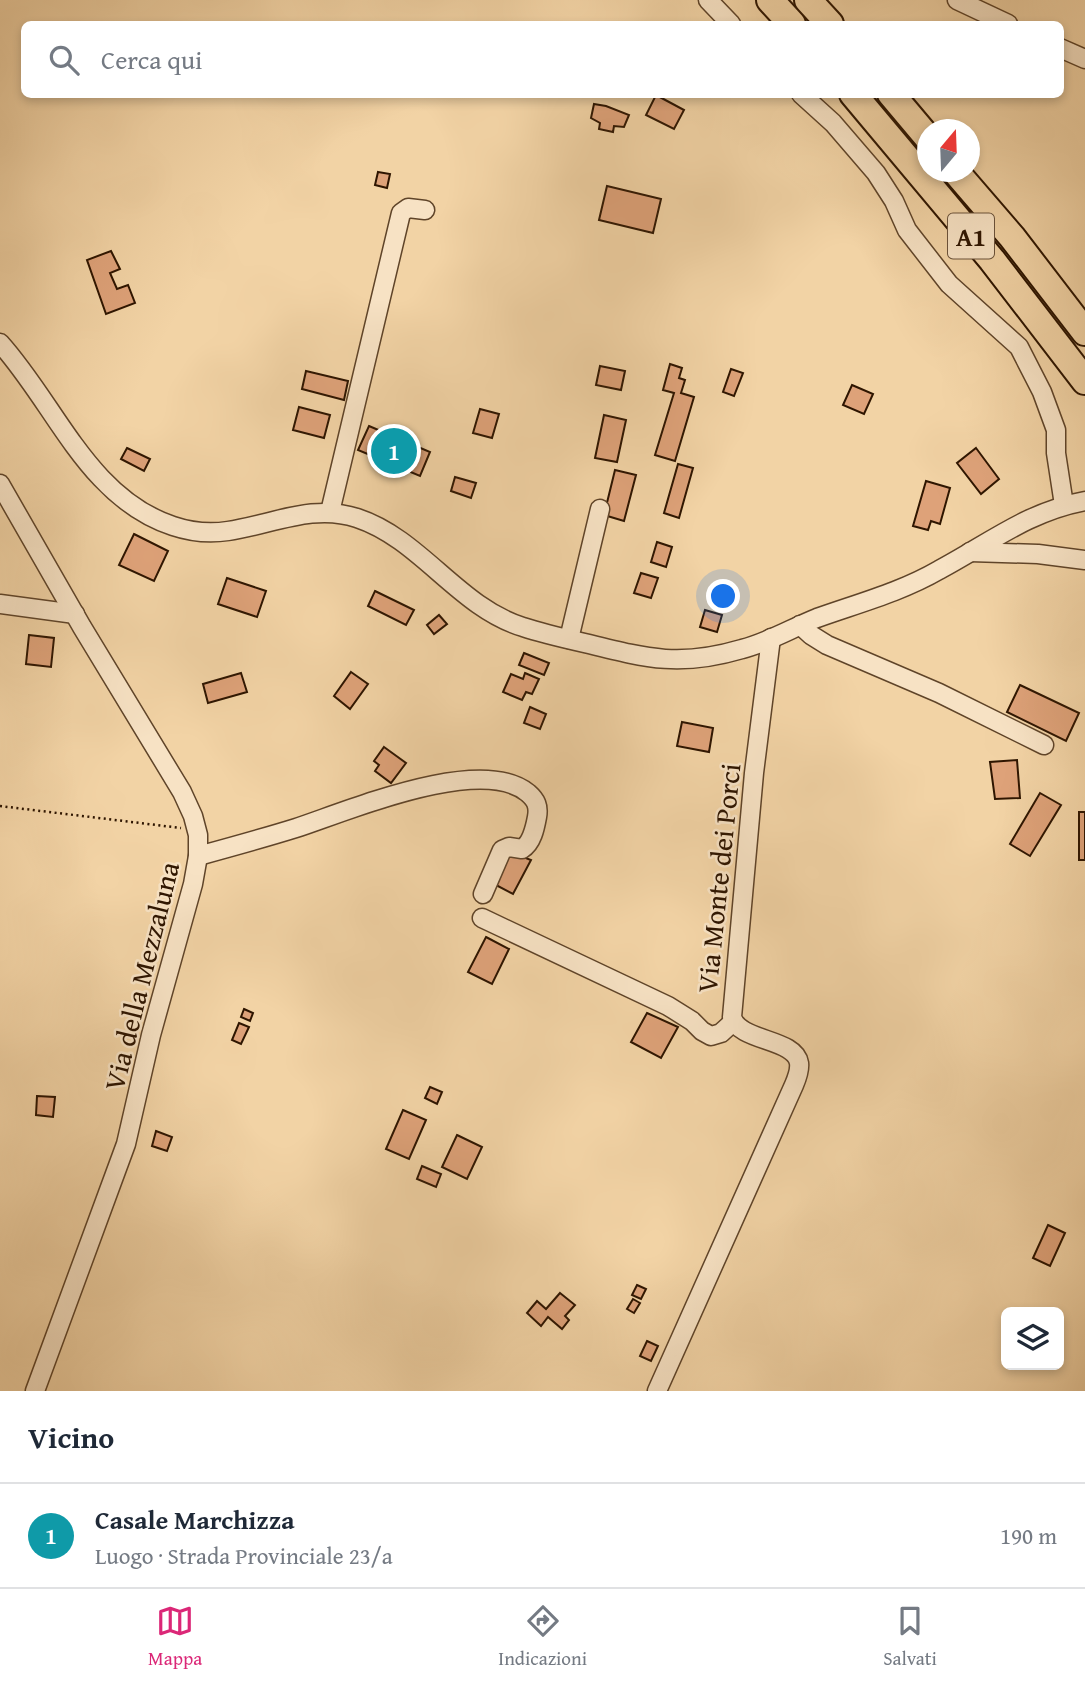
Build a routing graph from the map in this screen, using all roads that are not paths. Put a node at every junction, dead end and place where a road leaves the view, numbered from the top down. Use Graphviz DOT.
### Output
graph roads {
  1 [pos="708,0"];
  2 [pos="771,0"];
  3 [pos="808,0"];
  4 [pos="957,0"];
  5 [pos="727,21"];
  6 [pos="789,21"];
  7 [pos="827,21"];
  8 [pos="1002,21"];
  9 [pos="1064,50"];
  10 [pos="1085,59"];
  11 [pos="805,98"];
  12 [pos="856,98"];
  13 [pos="894,98"];
  14 [pos="917,125"];
  15 [pos="965,182"];
  16 [pos="425,210"];
  17 [pos="1085,332"];
  18 [pos="0,343"];
  19 [pos="1085,381"];
  20 [pos="0,484"];
  21 [pos="1085,501"];
  22 [pos="1064,505"];
  23 [pos="600,509"];
  24 [pos="330,512"];
  25 [pos="970,552"];
  26 [pos="1085,560"];
  27 [pos="0,604"];
  28 [pos="75,614"];
  29 [pos="800,625"];
  30 [pos="771,638"];
  31 [pos="569,639"];
  32 [pos="1044,745"];
  33 [pos="198,856"];
  34 [pos="484,894"];
  35 [pos="482,918"];
  36 [pos="733,1022"];
  37 [pos="35,1391"];
  38 [pos="657,1391"];
  1 -- 5 [label="street"];
  2 -- 6 [label="highway"];
  3 -- 7 [label="highway"];
  4 -- 8 [label="street"];
  9 -- 10 [label="street"];
  11 -- 22 [label="street"];
  12 -- 19 [label="highway, A1"];
  13 -- 14 [label="highway"];
  15 -- 17 [label="highway, A1"];
  16 -- 24 [label="street"];
  18 -- 24 [label="street"];
  20 -- 28 [label="street, Via della Mezzaluna"];
  21 -- 22 [label="street"];
  22 -- 25 [label="street"];
  23 -- 31 [label="street"];
  24 -- 31 [label="street"];
  25 -- 26 [label="street"];
  25 -- 29 [label="street"];
  27 -- 28 [label="street"];
  28 -- 33 [label="street, Via della Mezzaluna"];
  29 -- 30 [label="street"];
  29 -- 32 [label="street"];
  30 -- 31 [label="street"];
  30 -- 36 [label="street, Via Monte dei Porci"];
  33 -- 34 [label="street"];
  33 -- 37 [label="street, Via della Mezzaluna"];
  35 -- 36 [label="street"];
  36 -- 38 [label="street, Via Monte dei Porci"];
}
